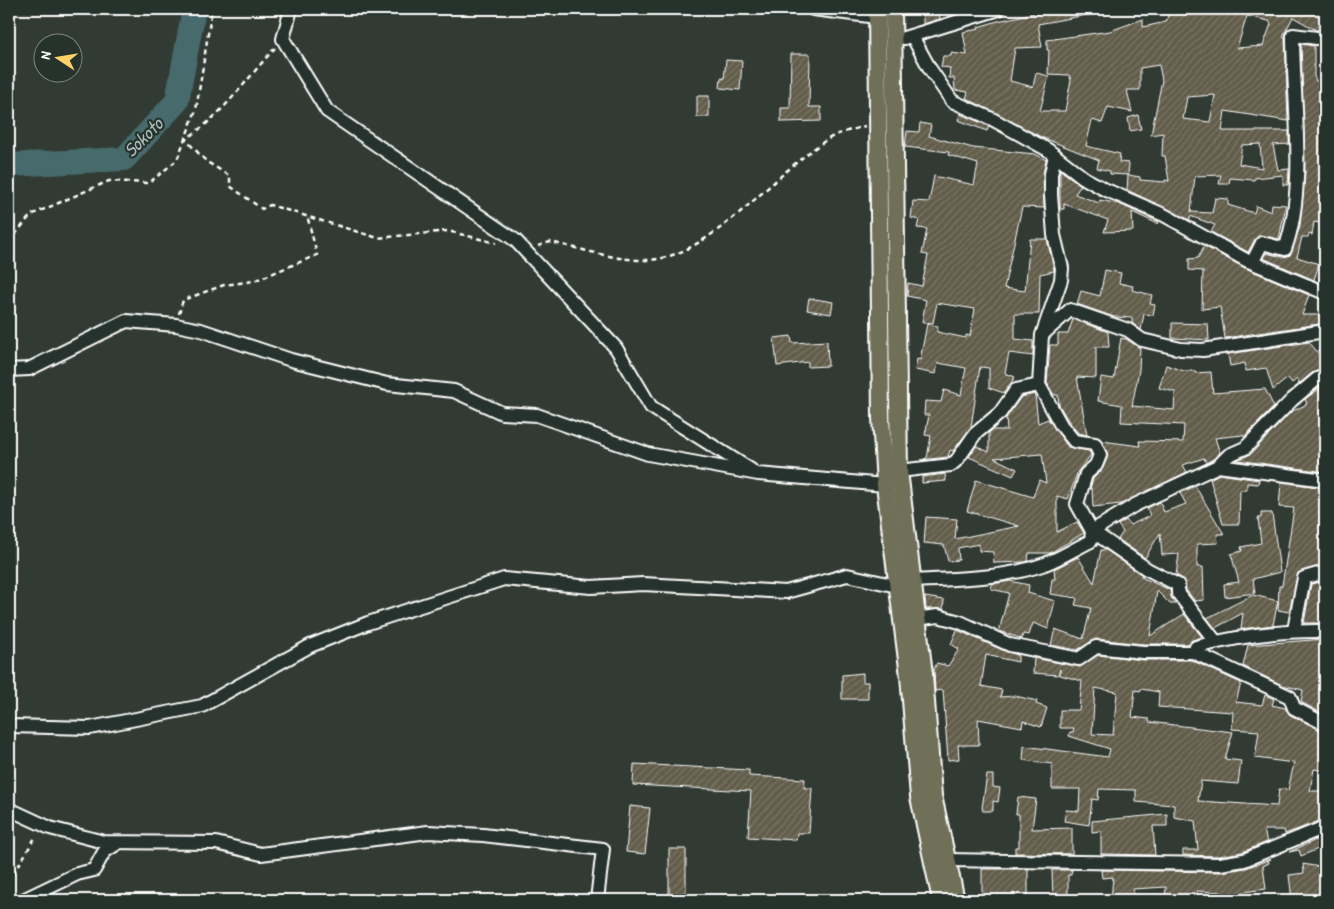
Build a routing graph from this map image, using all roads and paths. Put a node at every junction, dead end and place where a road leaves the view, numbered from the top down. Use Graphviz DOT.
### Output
graph roads {
  1 [pos="212,9"];
  2 [pos="291,9"];
  3 [pos="813,9"];
  4 [pos="893,9"];
  5 [pos="991,10"];
  6 [pos="877,13"];
  7 [pos="912,36"];
  8 [pos="283,39"];
  9 [pos="1325,39"];
  10 [pos="894,41"];
  11 [pos="877,46"];
  12 [pos="878,121"];
  13 [pos="185,139"];
  14 [pos="1055,155"];
  15 [pos="307,215"];
  16 [pos="9,242"];
  17 [pos="498,244"];
  18 [pos="525,251"];
  19 [pos="1253,262"];
  20 [pos="1325,293"];
  21 [pos="176,325"];
  22 [pos="1325,331"];
  23 [pos="1042,335"];
  24 [pos="9,370"];
  25 [pos="1325,376"];
  26 [pos="1039,386"];
  27 [pos="1218,466"];
  28 [pos="899,471"];
  29 [pos="758,474"];
  30 [pos="1325,480"];
  31 [pos="885,485"];
  32 [pos="1092,531"];
  33 [pos="1325,572"];
  34 [pos="904,584"];
  35 [pos="916,619"];
  36 [pos="1294,630"];
  37 [pos="1325,631"];
  38 [pos="1216,642"];
  39 [pos="1193,652"];
  40 [pos="1325,724"];
  41 [pos="9,726"];
  42 [pos="9,809"];
  43 [pos="1325,827"];
  44 [pos="38,831"];
  45 [pos="118,843"];
  46 [pos="946,860"];
  47 [pos="9,882"];
  48 [pos="23,900"];
  49 [pos="597,900"];
  50 [pos="941,900"];
  51 [pos="956,900"];
  1 -- 13 [label="path"];
  2 -- 8 [label="street"];
  3 -- 6 [label="street"];
  4 -- 10 [label="main road"];
  5 -- 7 [label="street"];
  6 -- 11 [label="main road"];
  7 -- 10 [label="street"];
  7 -- 14 [label="street"];
  8 -- 13 [label="path"];
  8 -- 18 [label="street"];
  9 -- 19 [label="street"];
  10 -- 11 [label="street"];
  10 -- 28 [label="main road"];
  11 -- 12 [label="main road"];
  12 -- 18 [label="path"];
  12 -- 31 [label="main road"];
  13 -- 15 [label="path"];
  13 -- 16 [label="path"];
  14 -- 19 [label="street"];
  14 -- 23 [label="street"];
  15 -- 17 [label="path"];
  15 -- 21 [label="path"];
  18 -- 29 [label="street"];
  19 -- 20 [label="street"];
  21 -- 24 [label="street"];
  21 -- 29 [label="street"];
  22 -- 23 [label="street"];
  23 -- 26 [label="street"];
  25 -- 27 [label="street"];
  26 -- 28 [label="street"];
  26 -- 32 [label="street"];
  27 -- 30 [label="street"];
  27 -- 32 [label="street"];
  28 -- 34 [label="main road"];
  29 -- 31 [label="street"];
  31 -- 34 [label="main road"];
  32 -- 34 [label="street"];
  32 -- 38 [label="street"];
  33 -- 36 [label="street"];
  34 -- 35 [label="main road"];
  34 -- 41 [label="street"];
  34 -- 50 [label="main road"];
  35 -- 39 [label="street"];
  35 -- 46 [label="main road"];
  36 -- 37 [label="street"];
  36 -- 38 [label="street"];
  38 -- 39 [label="street"];
  39 -- 40 [label="street"];
  42 -- 45 [label="street"];
  43 -- 46 [label="street"];
  44 -- 47 [label="path"];
  45 -- 48 [label="street"];
  45 -- 49 [label="street"];
  46 -- 51 [label="main road"];
}
